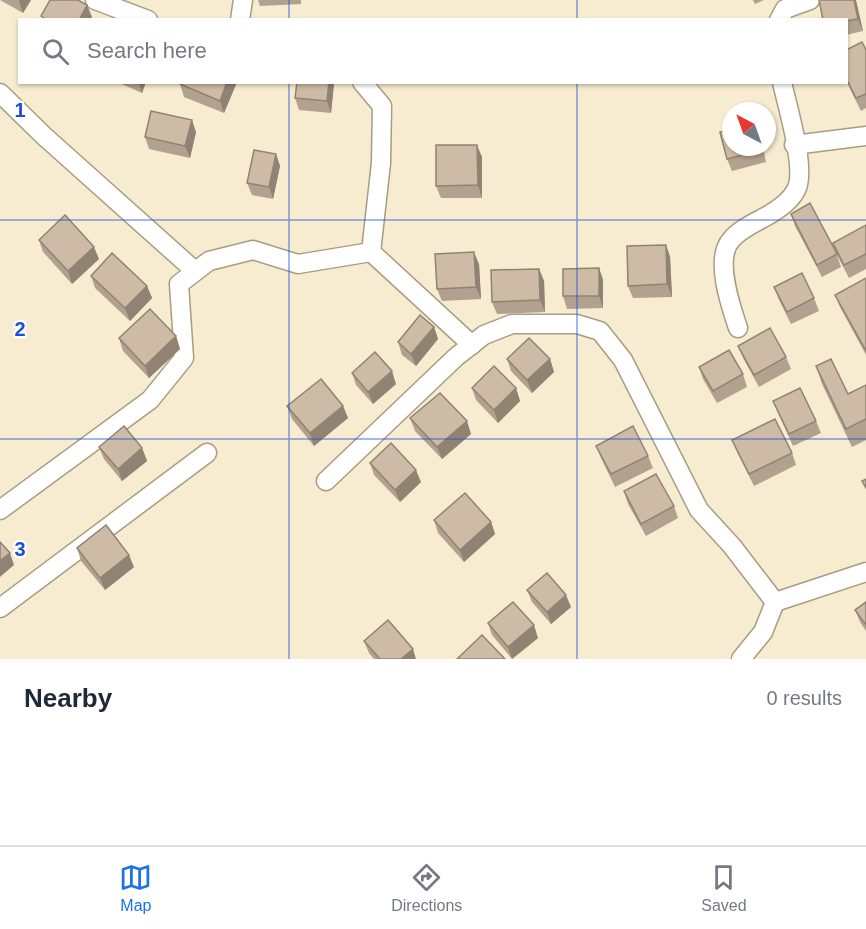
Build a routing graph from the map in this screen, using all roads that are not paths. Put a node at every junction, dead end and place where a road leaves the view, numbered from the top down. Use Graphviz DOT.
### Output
graph roads {
  1 [pos="95,0"];
  2 [pos="243,0"];
  3 [pos="810,0"];
  4 [pos="143,18"];
  5 [pos="240,18"];
  6 [pos="780,18"];
  7 [pos="364,84"];
  8 [pos="782,84"];
  9 [pos="0,93"];
  10 [pos="866,136"];
  11 [pos="794,145"];
  12 [pos="371,252"];
  13 [pos="195,271"];
  14 [pos="738,328"];
  15 [pos="472,345"];
  16 [pos="207,453"];
  17 [pos="326,481"];
  18 [pos="0,510"];
  19 [pos="866,572"];
  20 [pos="775,602"];
  21 [pos="0,608"];
  22 [pos="741,659"];
  1 -- 4 [label="street"];
  2 -- 5 [label="street"];
  3 -- 6 [label="street"];
  7 -- 12 [label="street"];
  8 -- 11 [label="street"];
  9 -- 13 [label="street"];
  10 -- 11 [label="street"];
  11 -- 14 [label="street"];
  12 -- 13 [label="street"];
  12 -- 15 [label="street"];
  13 -- 18 [label="street"];
  15 -- 17 [label="street"];
  15 -- 20 [label="street"];
  16 -- 21 [label="street"];
  19 -- 20 [label="street"];
  20 -- 22 [label="street"];
}
